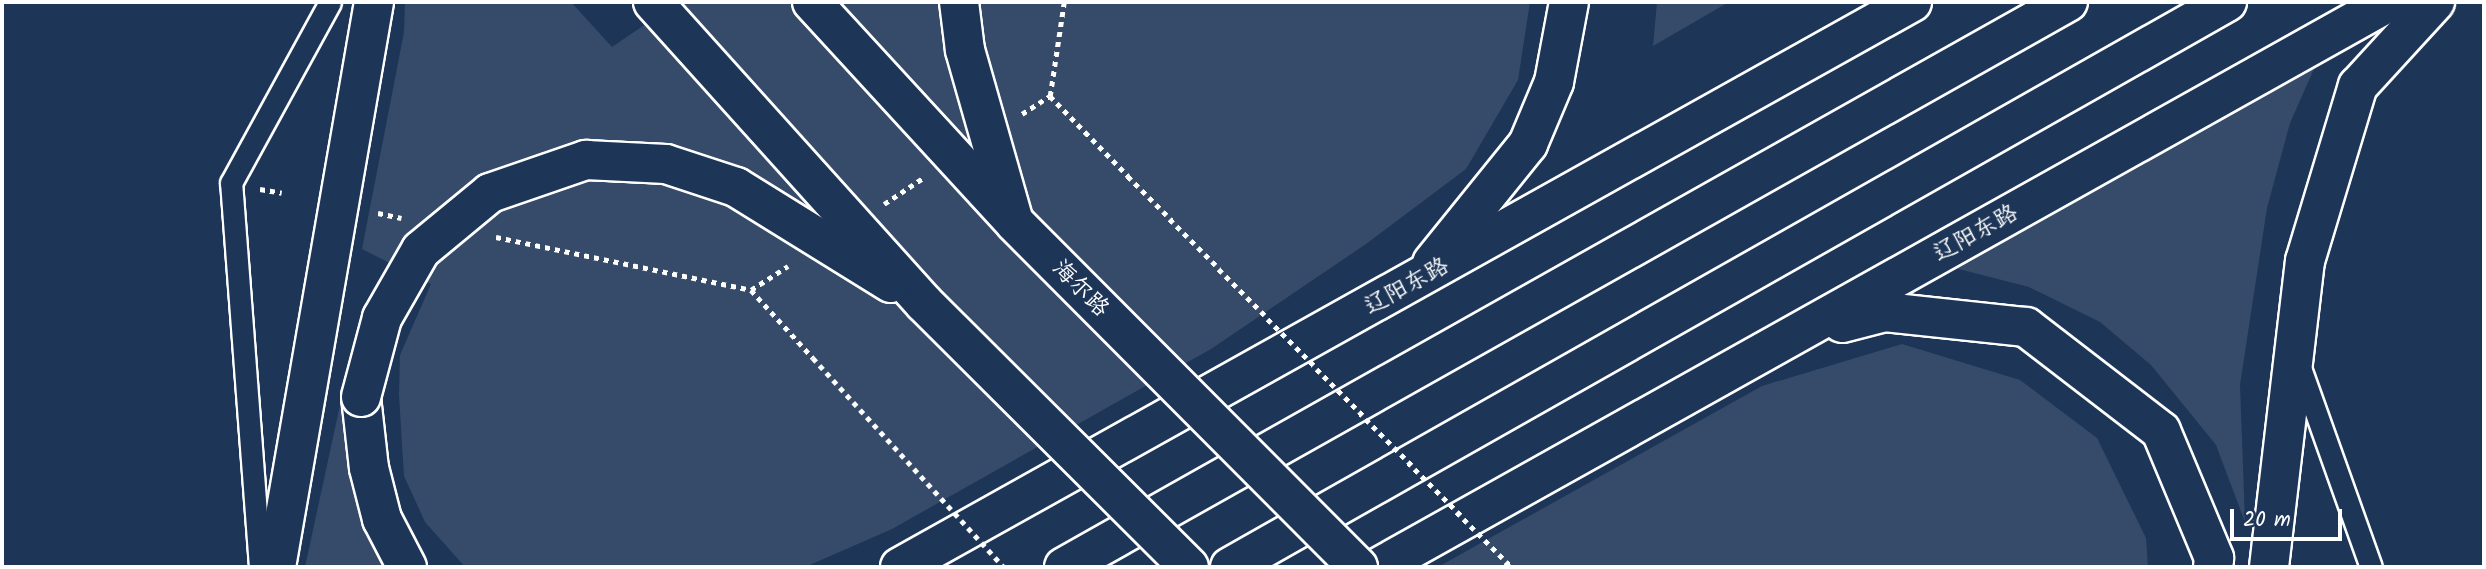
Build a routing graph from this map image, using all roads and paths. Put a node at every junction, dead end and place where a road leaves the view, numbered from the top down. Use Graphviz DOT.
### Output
graph roads {
  1 [pos="330,2"];
  2 [pos="374,2"];
  3 [pos="653,2"];
  4 [pos="812,2"];
  5 [pos="959,2"];
  6 [pos="1064,2"];
  7 [pos="1569,2"];
  8 [pos="1912,2"];
  9 [pos="2068,2"];
  10 [pos="2227,2"];
  11 [pos="2389,2"];
  12 [pos="2435,2"];
  13 [pos="1050,96"];
  14 [pos="1016,118"];
  15 [pos="935,170"];
  16 [pos="877,208"];
  17 [pos="378,213"];
  18 [pos="404,219"];
  19 [pos="1015,223"];
  20 [pos="484,235"];
  21 [pos="797,260"];
  22 [pos="1418,281"];
  23 [pos="751,290"];
  24 [pos="924,303"];
  25 [pos="1802,332"];
  26 [pos="2294,352"];
  27 [pos="2213,563"];
  28 [pos="260,567"];
  29 [pos="276,567"];
  30 [pos="407,567"];
  31 [pos="900,567"];
  32 [pos="1004,567"];
  33 [pos="1064,567"];
  34 [pos="1189,567"];
  35 [pos="1230,567"];
  36 [pos="1357,567"];
  37 [pos="1378,567"];
  38 [pos="1511,567"];
  39 [pos="2269,567"];
  40 [pos="2371,567"];
  1 -- 28 [label="lane"];
  2 -- 29 [label="main road"];
  3 -- 24 [label="main road, bridge"];
  4 -- 19 [label="main road, 海尔路, bridge"];
  5 -- 19 [label="main road, bridge"];
  6 -- 13 [label="path"];
  7 -- 22 [label="main road"];
  8 -- 22 [label="main road, 辽阳东路"];
  9 -- 33 [label="main road"];
  10 -- 35 [label="main road"];
  11 -- 25 [label="main road, 辽阳东路"];
  12 -- 26 [label="main road"];
  13 -- 14 [label="path"];
  13 -- 38 [label="path, bridge"];
  15 -- 16 [label="path"];
  17 -- 18 [label="path"];
  19 -- 36 [label="main road, 海尔路, bridge"];
  20 -- 23 [label="path"];
  21 -- 23 [label="path"];
  22 -- 31 [label="main road, 辽阳东路"];
  23 -- 32 [label="path, bridge"];
  24 -- 30 [label="main road, bridge"];
  24 -- 34 [label="main road, bridge"];
  25 -- 27 [label="main road"];
  25 -- 37 [label="main road, 辽阳东路"];
  26 -- 39 [label="main road"];
  26 -- 40 [label="lane"];
}
